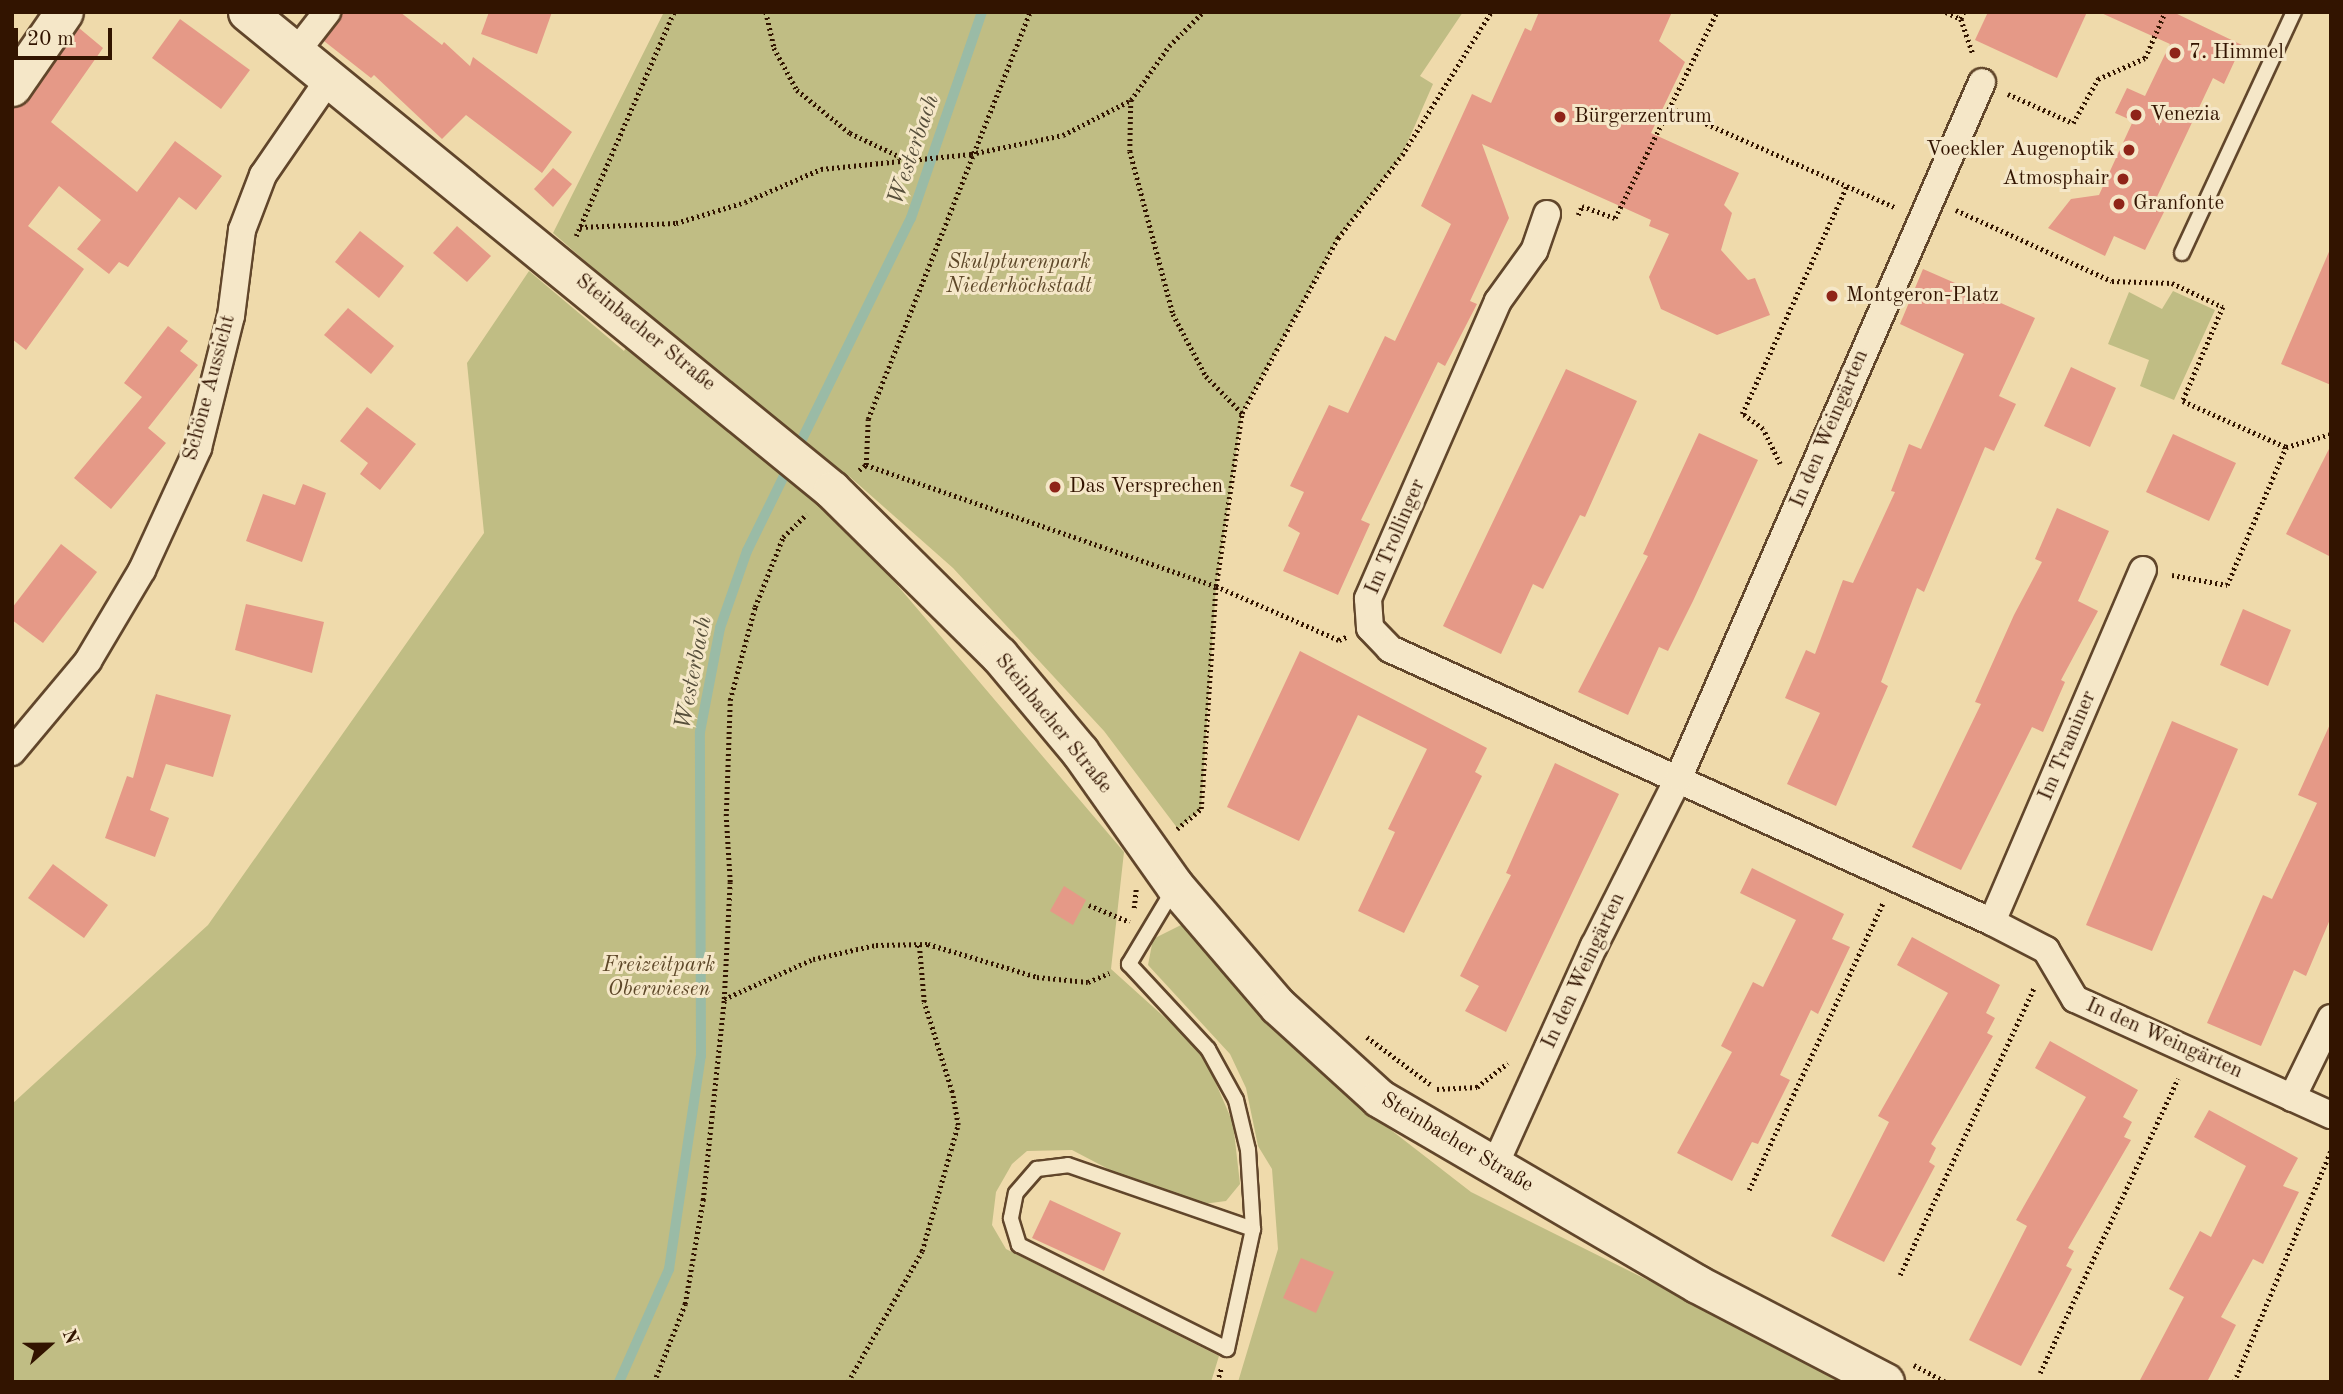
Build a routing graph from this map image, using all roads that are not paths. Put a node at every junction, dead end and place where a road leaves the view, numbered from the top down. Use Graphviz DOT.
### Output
graph roads {
  1 [pos="64,12"];
  2 [pos="247,12"];
  3 [pos="327,12"];
  4 [pos="2294,12"];
  5 [pos="296,52"];
  6 [pos="329,79"];
  7 [pos="1982,82"];
  8 [pos="12,87"];
  9 [pos="1547,214"];
  10 [pos="2182,253"];
  11 [pos="2143,570"];
  12 [pos="12,752"];
  13 [pos="1679,777"];
  14 [pos="1175,886"];
  15 [pos="1992,922"];
  16 [pos="2331,1018"];
  17 [pos="2292,1098"];
  18 [pos="2331,1115"];
  19 [pos="1494,1167"];
  20 [pos="1253,1229"];
  21 [pos="1885,1382"];
  1 -- 8 [label="main road"];
  2 -- 5 [label="main road, Steinbacher Straße"];
  3 -- 5 [label="street"];
  4 -- 10 [label="lane"];
  5 -- 6 [label="main road, Steinbacher Straße"];
  6 -- 12 [label="street, Schöne Aussicht"];
  6 -- 14 [label="main road, Steinbacher Straße"];
  7 -- 13 [label="street, In den Weingärten"];
  9 -- 13 [label="street, Im Trollinger"];
  11 -- 15 [label="street, Im Traminer"];
  13 -- 15 [label="street, In den Weingärten"];
  13 -- 19 [label="street, In den Weingärten"];
  14 -- 19 [label="main road, Steinbacher Straße"];
  14 -- 20 [label="lane"];
  15 -- 17 [label="street, In den Weingärten"];
  16 -- 17 [label="street"];
  17 -- 18 [label="street, In den Weingärten"];
  19 -- 21 [label="main road, Steinbacher Straße"];
  20 -- 20 [label="lane"];
}
